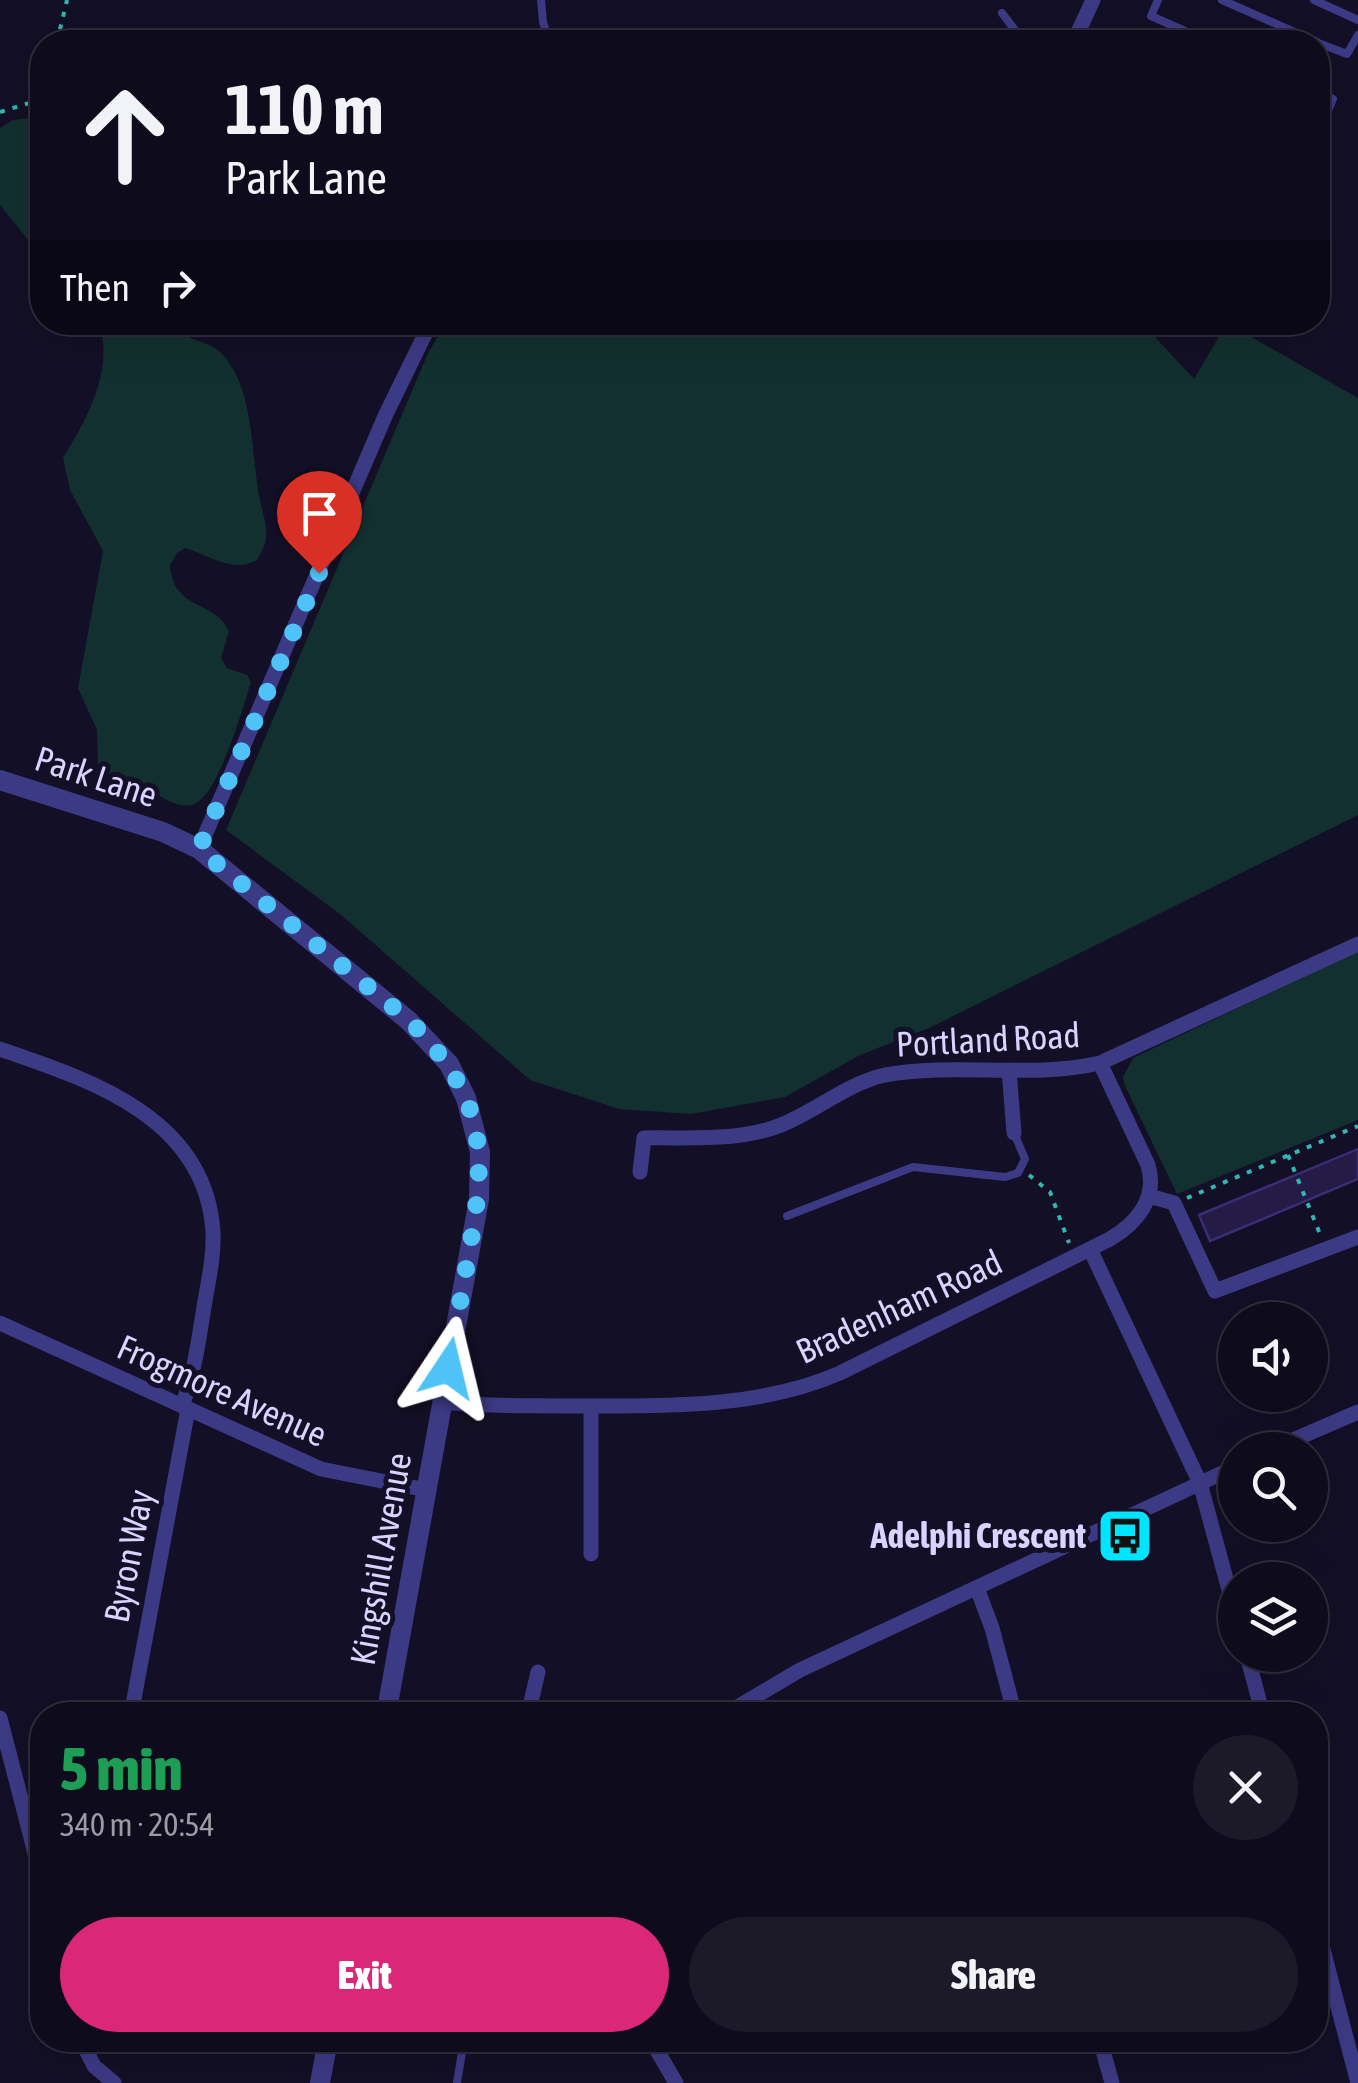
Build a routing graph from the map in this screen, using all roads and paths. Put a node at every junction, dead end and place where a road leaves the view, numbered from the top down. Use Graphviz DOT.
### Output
graph roads {
  1 [pos="67,0"];
  2 [pos="542,0"];
  3 [pos="1093,0"];
  4 [pos="1158,0"];
  5 [pos="1222,0"];
  6 [pos="1314,0"];
  7 [pos="1002,13"];
  8 [pos="1358,20"];
  9 [pos="60,30"];
  10 [pos="546,30"];
  11 [pos="1015,30"];
  12 [pos="1080,30"];
  13 [pos="1183,30"];
  14 [pos="1288,30"];
  15 [pos="1358,35"];
  16 [pos="1330,48"];
  17 [pos="30,104"];
  18 [pos="0,112"];
  19 [pos="425,335"];
  20 [pos="0,780"];
  21 [pos="199,849"];
  22 [pos="1358,944"];
  23 [pos="0,1049"];
  24 [pos="1100,1063"];
  25 [pos="448,1064"];
  26 [pos="1008,1070"];
  27 [pos="1358,1126"];
  28 [pos="1014,1133"];
  29 [pos="1288,1156"];
  30 [pos="1022,1169"];
  31 [pos="640,1172"];
  32 [pos="1148,1196"];
  33 [pos="1174,1203"];
  34 [pos="787,1216"];
  35 [pos="1358,1237"];
  36 [pos="1326,1249"];
  37 [pos="1082,1253"];
  38 [pos="0,1323"];
  39 [pos="442,1402"];
  40 [pos="592,1406"];
  41 [pos="184,1407"];
  42 [pos="1358,1412"];
  43 [pos="1312,1432"];
  44 [pos="1218,1475"];
  45 [pos="1200,1483"];
  46 [pos="427,1490"];
  47 [pos="591,1554"];
  48 [pos="1221,1562"];
  49 [pos="977,1588"];
  50 [pos="538,1672"];
  51 [pos="1252,1672"];
  52 [pos="133,1702"];
  53 [pos="388,1702"];
  54 [pos="531,1702"];
  55 [pos="746,1702"];
  56 [pos="1012,1702"];
  57 [pos="1260,1702"];
  58 [pos="0,1718"];
  59 [pos="30,1807"];
  60 [pos="1328,1969"];
  61 [pos="87,2052"];
  62 [pos="326,2052"];
  63 [pos="462,2052"];
  64 [pos="658,2052"];
  65 [pos="1103,2052"];
  66 [pos="114,2083"];
  67 [pos="320,2083"];
  68 [pos="457,2083"];
  69 [pos="676,2083"];
  70 [pos="1112,2083"];
  71 [pos="1358,2083"];
  1 -- 9 [label="path"];
  2 -- 10 [label="lane"];
  3 -- 12 [label="street"];
  4 -- 13 [label="lane"];
  5 -- 14 [label="lane"];
  6 -- 8 [label="lane"];
  7 -- 11 [label="lane"];
  15 -- 16 [label="lane"];
  17 -- 18 [label="path"];
  19 -- 21 [label="street"];
  20 -- 21 [label="street, Park Lane"];
  21 -- 25 [label="street, Park Lane"];
  22 -- 24 [label="street, Portland Road"];
  23 -- 41 [label="street, Byron Way"];
  24 -- 26 [label="street, Portland Road"];
  24 -- 32 [label="street"];
  25 -- 39 [label="street, Kingshill Avenue"];
  26 -- 28 [label="street"];
  26 -- 31 [label="street, Portland Road"];
  27 -- 29 [label="path"];
  28 -- 30 [label="lane"];
  29 -- 33 [label="path"];
  29 -- 36 [label="path"];
  30 -- 34 [label="lane"];
  30 -- 37 [label="path"];
  32 -- 33 [label="street"];
  32 -- 37 [label="street, Bradenham Road"];
  33 -- 36 [label="street"];
  35 -- 36 [label="street"];
  37 -- 40 [label="street, Bradenham Road"];
  37 -- 45 [label="street"];
  38 -- 41 [label="street, Frogmore Avenue"];
  39 -- 40 [label="street, Bradenham Road"];
  39 -- 46 [label="street, Kingshill Avenue"];
  40 -- 47 [label="street"];
  41 -- 46 [label="street, Frogmore Avenue"];
  41 -- 52 [label="street, Byron Way"];
  42 -- 43 [label="street"];
  44 -- 45 [label="street"];
  45 -- 48 [label="street"];
  45 -- 49 [label="street"];
  46 -- 53 [label="street, Kingshill Avenue"];
  49 -- 55 [label="street"];
  49 -- 56 [label="street"];
  50 -- 54 [label="street"];
  51 -- 57 [label="street"];
  58 -- 59 [label="street"];
  60 -- 71 [label="street"];
  61 -- 66 [label="street"];
  62 -- 67 [label="street"];
  63 -- 68 [label="lane"];
  64 -- 69 [label="street"];
  65 -- 70 [label="street"];
}
